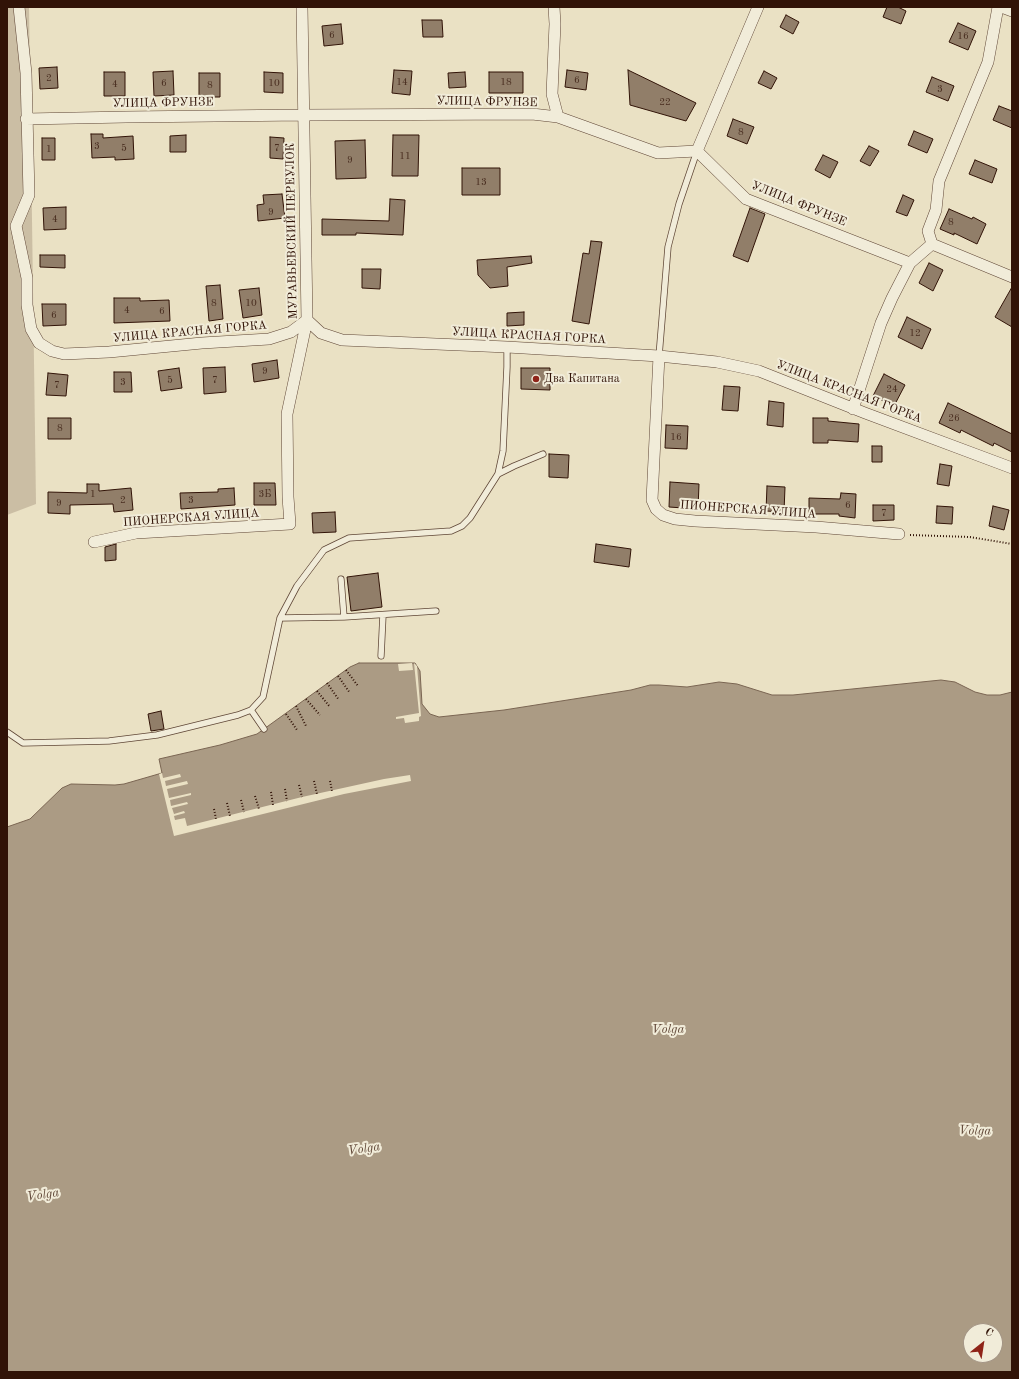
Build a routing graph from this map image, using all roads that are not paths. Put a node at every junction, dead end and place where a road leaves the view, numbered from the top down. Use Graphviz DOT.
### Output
graph roads {
  1 [pos="19,7"];
  2 [pos="302,7"];
  3 [pos="554,7"];
  4 [pos="758,7"];
  5 [pos="998,7"];
  6 [pos="1004,7"];
  7 [pos="1012,10"];
  8 [pos="304,114"];
  9 [pos="558,117"];
  10 [pos="26,119"];
  11 [pos="697,151"];
  12 [pos="932,244"];
  13 [pos="910,263"];
  14 [pos="1012,277"];
  15 [pos="307,320"];
  16 [pos="507,347"];
  17 [pos="659,356"];
  18 [pos="853,408"];
  19 [pos="543,454"];
  20 [pos="1012,468"];
  21 [pos="498,474"];
  22 [pos="290,524"];
  23 [pos="899,534"];
  24 [pos="94,542"];
  25 [pos="341,579"];
  26 [pos="436,611"];
  27 [pos="383,615"];
  28 [pos="344,617"];
  29 [pos="280,618"];
  30 [pos="381,656"];
  31 [pos="251,710"];
  32 [pos="264,729"];
  33 [pos="7,732"];
  1 -- 10 [label="street"];
  2 -- 8 [label="street, МУРАВЬЕВСКИЙ ПЕРЕУЛОК"];
  3 -- 9 [label="street"];
  4 -- 11 [label="street"];
  5 -- 12 [label="street"];
  6 -- 7 [label="street"];
  8 -- 9 [label="street, УЛИЦА ФРУНЗЕ"];
  8 -- 10 [label="street, УЛИЦА ФРУНЗЕ"];
  8 -- 15 [label="street, МУРАВЬЕВСКИЙ ПЕРЕУЛОК"];
  9 -- 11 [label="street, УЛИЦА ФРУНЗЕ"];
  10 -- 15 [label="street, УЛИЦА КРАСНАЯ ГОРКА"];
  11 -- 13 [label="street, УЛИЦА ФРУНЗЕ"];
  11 -- 17 [label="lane"];
  12 -- 13 [label="street"];
  12 -- 14 [label="street"];
  13 -- 18 [label="street"];
  15 -- 16 [label="street, УЛИЦА КРАСНАЯ ГОРКА"];
  15 -- 22 [label="street, МУРАВЬЕВСКИЙ ПЕРЕУЛОК"];
  16 -- 17 [label="street, УЛИЦА КРАСНАЯ ГОРКА"];
  16 -- 21 [label="lane"];
  17 -- 18 [label="street, УЛИЦА КРАСНАЯ ГОРКА"];
  17 -- 23 [label="street, ПИОНЕРСКАЯ УЛИЦА"];
  18 -- 20 [label="street, УЛИЦА КРАСНАЯ ГОРКА"];
  19 -- 21 [label="lane"];
  21 -- 29 [label="lane"];
  22 -- 24 [label="street, ПИОНЕРСКАЯ УЛИЦА"];
  25 -- 28 [label="lane"];
  26 -- 27 [label="lane"];
  27 -- 28 [label="lane"];
  27 -- 30 [label="lane"];
  28 -- 29 [label="lane"];
  29 -- 31 [label="lane"];
  31 -- 32 [label="lane"];
  31 -- 33 [label="lane"];
}
